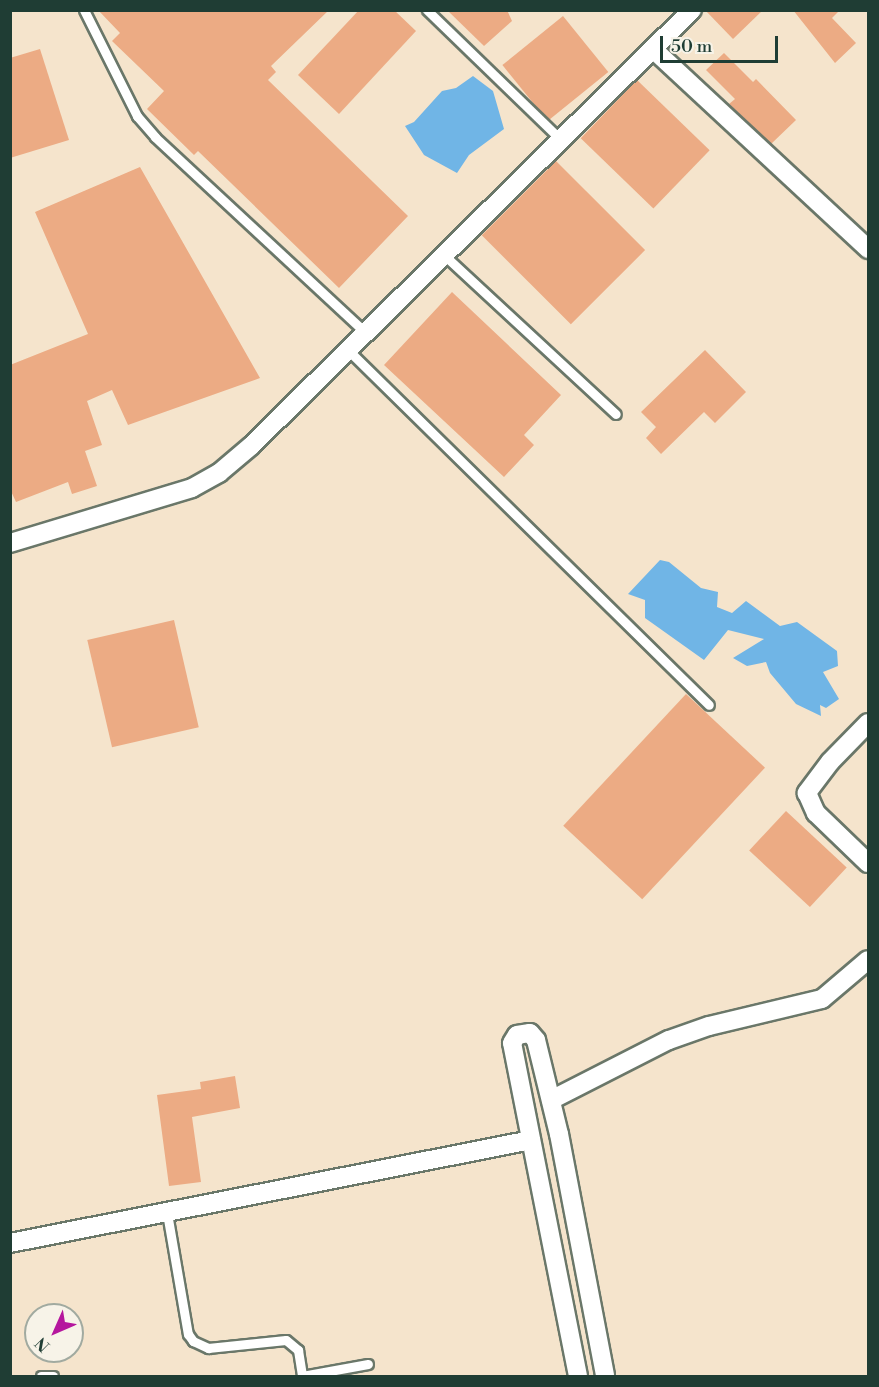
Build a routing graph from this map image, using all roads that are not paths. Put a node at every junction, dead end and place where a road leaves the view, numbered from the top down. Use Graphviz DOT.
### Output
graph roads {
  1 [pos="84,10"];
  2 [pos="427,10"];
  3 [pos="692,10"];
  4 [pos="653,49"];
  5 [pos="560,139"];
  6 [pos="868,249"];
  7 [pos="444,255"];
  8 [pos="366,333"];
  9 [pos="348,350"];
  10 [pos="616,414"];
  11 [pos="10,543"];
  12 [pos="709,705"];
  13 [pos="868,723"];
  14 [pos="868,863"];
  15 [pos="868,960"];
  16 [pos="551,1100"];
  17 [pos="531,1140"];
  18 [pos="167,1213"];
  19 [pos="10,1242"];
  20 [pos="368,1364"];
  21 [pos="41,1377"];
  22 [pos="53,1377"];
  23 [pos="302,1377"];
  24 [pos="578,1377"];
  25 [pos="605,1377"];
  1 -- 8 [label="lane"];
  2 -- 5 [label="lane"];
  3 -- 4 [label="street"];
  4 -- 5 [label="street"];
  4 -- 6 [label="street"];
  5 -- 7 [label="street"];
  7 -- 8 [label="street"];
  7 -- 10 [label="lane"];
  8 -- 9 [label="street"];
  9 -- 11 [label="street"];
  9 -- 12 [label="lane"];
  13 -- 14 [label="street"];
  15 -- 16 [label="street"];
  16 -- 17 [label="street"];
  16 -- 25 [label="street"];
  17 -- 18 [label="street"];
  17 -- 24 [label="street"];
  18 -- 19 [label="street"];
  18 -- 23 [label="lane"];
  20 -- 23 [label="lane"];
  21 -- 22 [label="lane"];
}
